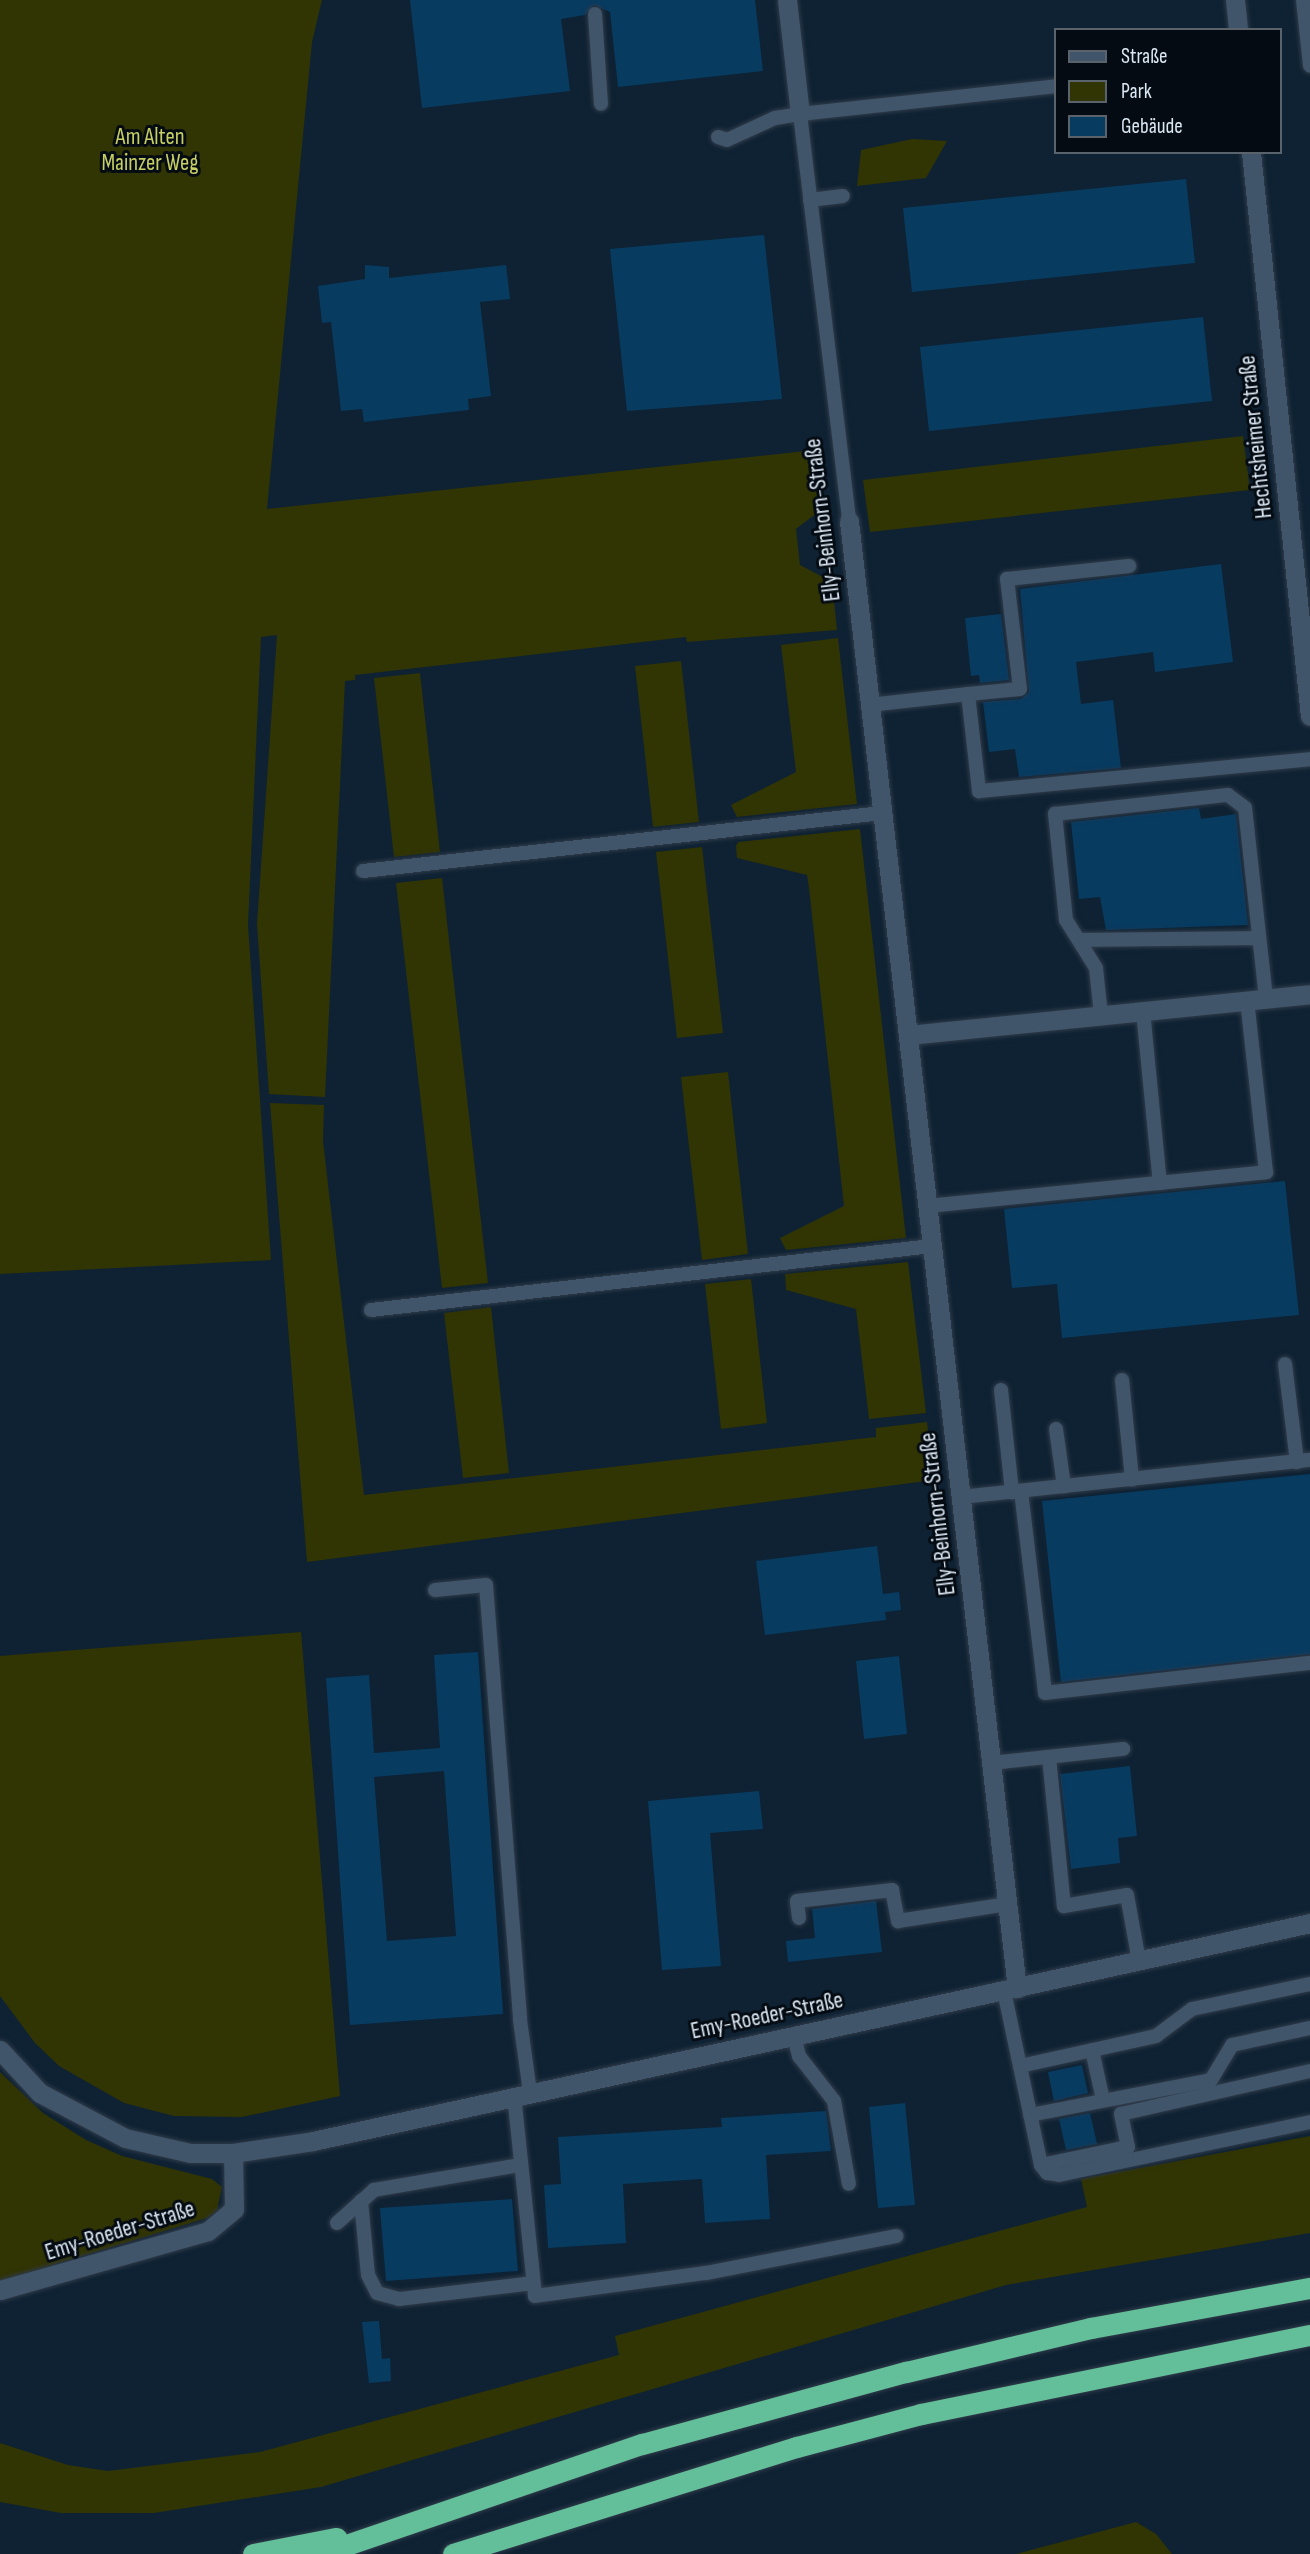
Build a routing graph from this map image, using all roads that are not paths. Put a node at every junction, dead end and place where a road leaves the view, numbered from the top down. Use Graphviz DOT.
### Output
graph roads {
  1 [pos="787,0"];
  2 [pos="1235,0"];
  3 [pos="1303,0"];
  4 [pos="595,14"];
  5 [pos="1238,28"];
  6 [pos="1310,66"];
  7 [pos="1054,86"];
  8 [pos="601,104"];
  9 [pos="800,114"];
  10 [pos="718,137"];
  11 [pos="1251,154"];
  12 [pos="843,197"];
  13 [pos="810,200"];
  14 [pos="849,521"];
  15 [pos="1129,566"];
  16 [pos="968,694"];
  17 [pos="870,705"];
  18 [pos="1310,716"];
  19 [pos="1310,759"];
  20 [pos="882,813"];
  21 [pos="363,871"];
  22 [pos="1259,938"];
  23 [pos="1079,940"];
  24 [pos="1310,994"];
  25 [pos="1257,1000"];
  26 [pos="1143,1011"];
  27 [pos="1101,1016"];
  28 [pos="908,1035"];
  29 [pos="1160,1183"];
  30 [pos="927,1206"];
  31 [pos="932,1246"];
  32 [pos="371,1310"];
  33 [pos="1285,1364"];
  34 [pos="1122,1380"];
  35 [pos="1001,1390"];
  36 [pos="1056,1429"];
  37 [pos="1304,1461"];
  38 [pos="1132,1479"];
  39 [pos="1064,1486"];
  40 [pos="1016,1492"];
  41 [pos="961,1497"];
  42 [pos="435,1590"];
  43 [pos="1310,1663"];
  44 [pos="1123,1749"];
  45 [pos="1049,1757"];
  46 [pos="991,1763"];
  47 [pos="1008,1905"];
  48 [pos="799,1918"];
  49 [pos="1310,1923"];
  50 [pos="1139,1961"];
  51 [pos="1310,1984"];
  52 [pos="1011,1989"];
  53 [pos="1310,2028"];
  54 [pos="794,2035"];
  55 [pos="0,2050"];
  56 [pos="1092,2050"];
  57 [pos="1310,2071"];
  58 [pos="1021,2073"];
  59 [pos="522,2094"];
  60 [pos="1103,2100"];
  61 [pos="1030,2115"];
  62 [pos="1310,2122"];
  63 [pos="233,2153"];
  64 [pos="521,2165"];
  65 [pos="1041,2165"];
  66 [pos="849,2184"];
  67 [pos="362,2201"];
  68 [pos="337,2223"];
  69 [pos="896,2236"];
  70 [pos="533,2283"];
  71 [pos="1310,2288"];
  72 [pos="0,2290"];
  73 [pos="1310,2335"];
  74 [pos="390,2527"];
  75 [pos="253,2554"];
  76 [pos="320,2554"];
  77 [pos="453,2554"];
  1 -- 9 [label="street, Elly-Beinhorn-Straße"];
  2 -- 5 [label="street"];
  3 -- 6 [label="lane"];
  4 -- 8 [label="lane"];
  7 -- 9 [label="lane"];
  9 -- 10 [label="lane"];
  9 -- 13 [label="lane, Elly-Beinhorn-Straße"];
  11 -- 18 [label="street, Hechtsheimer Straße"];
  12 -- 13 [label="lane"];
  13 -- 14 [label="lane, Elly-Beinhorn-Straße"];
  14 -- 17 [label="street, Elly-Beinhorn-Straße"];
  15 -- 16 [label="lane"];
  16 -- 17 [label="lane"];
  16 -- 19 [label="lane"];
  17 -- 20 [label="street, Elly-Beinhorn-Straße"];
  20 -- 21 [label="lane"];
  20 -- 28 [label="street, Elly-Beinhorn-Straße"];
  22 -- 23 [label="lane"];
  22 -- 23 [label="lane"];
  22 -- 25 [label="lane"];
  23 -- 27 [label="lane"];
  24 -- 25 [label="street"];
  25 -- 26 [label="street"];
  25 -- 29 [label="lane"];
  26 -- 27 [label="street"];
  26 -- 29 [label="lane"];
  27 -- 28 [label="street"];
  28 -- 30 [label="street, Elly-Beinhorn-Straße"];
  29 -- 30 [label="lane"];
  30 -- 31 [label="street, Elly-Beinhorn-Straße"];
  31 -- 32 [label="lane"];
  31 -- 41 [label="street, Elly-Beinhorn-Straße"];
  33 -- 37 [label="lane"];
  34 -- 38 [label="lane"];
  35 -- 40 [label="lane"];
  36 -- 39 [label="lane"];
  37 -- 38 [label="lane"];
  38 -- 39 [label="lane"];
  39 -- 40 [label="lane"];
  40 -- 41 [label="lane"];
  40 -- 43 [label="lane"];
  41 -- 46 [label="street, Elly-Beinhorn-Straße"];
  42 -- 59 [label="lane"];
  44 -- 45 [label="lane"];
  45 -- 46 [label="lane"];
  45 -- 50 [label="lane"];
  46 -- 47 [label="street, Elly-Beinhorn-Straße"];
  47 -- 48 [label="lane"];
  47 -- 52 [label="street, Elly-Beinhorn-Straße"];
  49 -- 50 [label="street, Emy-Roeder-Straße"];
  50 -- 52 [label="street, Emy-Roeder-Straße"];
  51 -- 56 [label="lane"];
  52 -- 54 [label="street, Emy-Roeder-Straße"];
  52 -- 58 [label="lane"];
  53 -- 60 [label="lane"];
  54 -- 59 [label="street, Emy-Roeder-Straße"];
  54 -- 66 [label="lane"];
  55 -- 63 [label="street, Emy-Roeder-Straße"];
  56 -- 58 [label="lane"];
  56 -- 60 [label="lane"];
  57 -- 65 [label="lane"];
  58 -- 61 [label="lane"];
  59 -- 63 [label="street, Emy-Roeder-Straße"];
  59 -- 64 [label="lane"];
  60 -- 61 [label="lane"];
  61 -- 65 [label="lane"];
  62 -- 65 [label="lane"];
  63 -- 72 [label="street, Emy-Roeder-Straße"];
  64 -- 67 [label="lane"];
  64 -- 70 [label="lane"];
  67 -- 68 [label="lane"];
  67 -- 70 [label="lane"];
  69 -- 70 [label="lane"];
  71 -- 74 [label="highway"];
  73 -- 77 [label="highway"];
  74 -- 75 [label="highway"];
  74 -- 76 [label="highway"];
}
